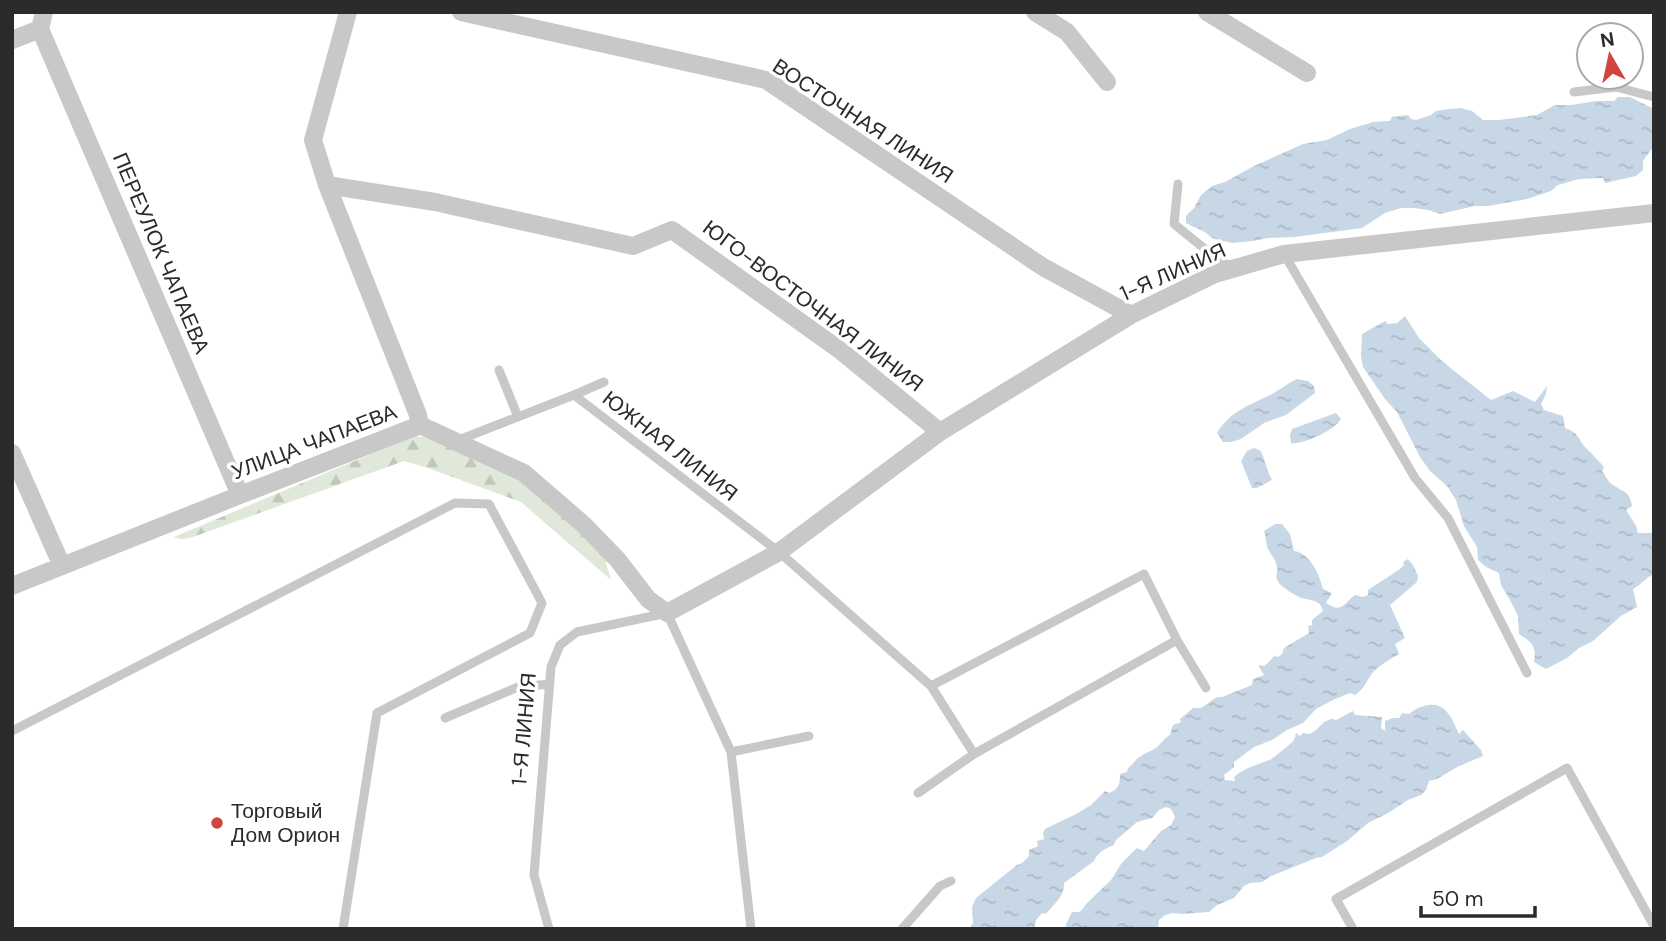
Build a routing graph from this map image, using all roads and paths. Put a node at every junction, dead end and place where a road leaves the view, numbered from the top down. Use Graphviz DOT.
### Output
graph roads {
  1 [pos="348,12"];
  2 [pos="461,12"];
  3 [pos="1035,12"];
  4 [pos="1207,12"];
  5 [pos="42,21"];
  6 [pos="12,40"];
  7 [pos="1307,73"];
  8 [pos="1107,82"];
  9 [pos="1574,92"];
  10 [pos="1654,97"];
  11 [pos="1178,184"];
  12 [pos="327,185"];
  13 [pos="1654,213"];
  14 [pos="1284,254"];
  15 [pos="1237,268"];
  16 [pos="1131,315"];
  17 [pos="499,370"];
  18 [pos="604,382"];
  19 [pos="574,395"];
  20 [pos="517,417"];
  21 [pos="420,425"];
  22 [pos="940,432"];
  23 [pos="455,441"];
  24 [pos="12,453"];
  25 [pos="240,495"];
  26 [pos="779,552"];
  27 [pos="61,566"];
  28 [pos="12,586"];
  29 [pos="667,613"];
  30 [pos="1177,640"];
  31 [pos="1527,673"];
  32 [pos="550,684"];
  33 [pos="931,686"];
  34 [pos="1206,688"];
  35 [pos="445,718"];
  36 [pos="12,731"];
  37 [pos="809,736"];
  38 [pos="731,752"];
  39 [pos="974,754"];
  40 [pos="918,793"];
  41 [pos="951,881"];
  42 [pos="1654,926"];
  43 [pos="343,929"];
  44 [pos="549,929"];
  45 [pos="751,929"];
  46 [pos="902,929"];
  47 [pos="1353,929"];
  1 -- 12 [label="street, УЛИЦА ЧАПАЕВА"];
  2 -- 16 [label="street, ВОСТОЧНАЯ ЛИНИЯ"];
  3 -- 8 [label="street"];
  4 -- 7 [label="street"];
  5 -- 6 [label="street"];
  5 -- 25 [label="street, ПЕРЕУЛОК ЧАПАЕВА"];
  9 -- 10 [label="lane"];
  11 -- 15 [label="lane"];
  12 -- 21 [label="street, УЛИЦА ЧАПАЕВА"];
  12 -- 22 [label="street, ЮГО-ВОСТОЧНАЯ ЛИНИЯ"];
  13 -- 14 [label="street, 1-Я ЛИНИЯ"];
  14 -- 15 [label="street, 1-Я ЛИНИЯ"];
  14 -- 31 [label="lane"];
  15 -- 16 [label="street, 1-Я ЛИНИЯ"];
  16 -- 22 [label="street, 1-Я ЛИНИЯ"];
  17 -- 20 [label="lane"];
  18 -- 19 [label="lane"];
  19 -- 20 [label="lane, ЮЖНАЯ ЛИНИЯ"];
  19 -- 26 [label="lane, ЮЖНАЯ ЛИНИЯ"];
  20 -- 23 [label="lane, ЮЖНАЯ ЛИНИЯ"];
  21 -- 23 [label="street"];
  21 -- 25 [label="street, УЛИЦА ЧАПАЕВА"];
  22 -- 26 [label="street, 1-Я ЛИНИЯ"];
  23 -- 29 [label="street"];
  24 -- 27 [label="street"];
  25 -- 27 [label="street, УЛИЦА ЧАПАЕВА"];
  26 -- 29 [label="street, 1-Я ЛИНИЯ"];
  26 -- 33 [label="lane"];
  27 -- 28 [label="street, УЛИЦА ЧАПАЕВА"];
  29 -- 32 [label="lane, 1-Я ЛИНИЯ"];
  29 -- 38 [label="lane"];
  30 -- 33 [label="lane"];
  30 -- 34 [label="lane"];
  30 -- 39 [label="lane"];
  32 -- 35 [label="lane"];
  32 -- 44 [label="lane, 1-Я ЛИНИЯ"];
  33 -- 39 [label="lane"];
  36 -- 43 [label="lane"];
  37 -- 38 [label="lane"];
  38 -- 45 [label="lane"];
  39 -- 40 [label="lane"];
  41 -- 46 [label="lane"];
  42 -- 47 [label="lane"];
}
